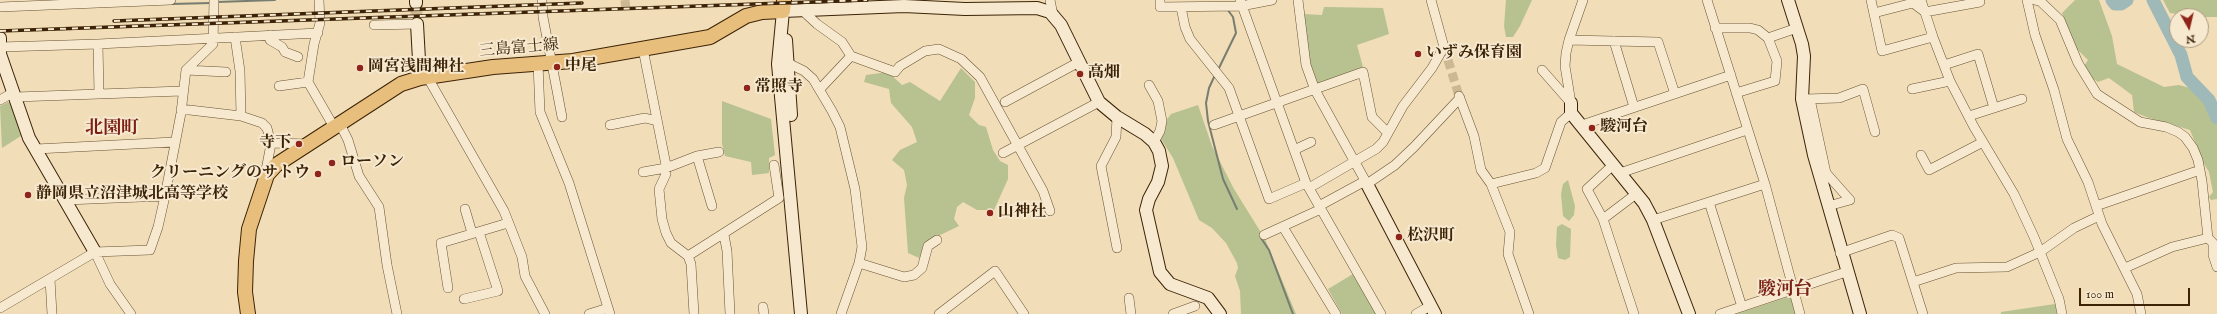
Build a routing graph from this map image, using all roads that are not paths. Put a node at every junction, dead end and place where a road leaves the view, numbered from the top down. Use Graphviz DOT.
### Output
graph roads {
  1 [pos="171,0"];
  2 [pos="214,0"];
  3 [pos="319,0"];
  4 [pos="542,0"];
  5 [pos="1160,0"];
  6 [pos="1272,0"];
  7 [pos="1298,0"];
  8 [pos="1431,0"];
  9 [pos="1584,0"];
  10 [pos="1707,0"];
  11 [pos="1788,0"];
  12 [pos="1871,0"];
  13 [pos="2027,0"];
  14 [pos="2035,0"];
  15 [pos="1915,1"];
  16 [pos="1980,2"];
  17 [pos="60,3"];
  18 [pos="1241,3"];
  19 [pos="784,5"];
  20 [pos="0,7"];
  21 [pos="1181,7"];
  22 [pos="1051,9"];
  23 [pos="803,11"];
  24 [pos="1925,12"];
  25 [pos="1874,13"];
  26 [pos="417,24"];
  27 [pos="374,25"];
  28 [pos="1715,28"];
  29 [pos="1797,28"];
  30 [pos="318,33"];
  31 [pos="270,35"];
  32 [pos="214,37"];
  33 [pos="235,37"];
  34 [pos="1933,37"];
  35 [pos="1768,38"];
  36 [pos="1569,40"];
  37 [pos="1614,41"];
  38 [pos="1,42"];
  39 [pos="98,44"];
  40 [pos="644,49"];
  41 [pos="285,52"];
  42 [pos="851,56"];
  43 [pos="298,57"];
  44 [pos="1079,62"];
  45 [pos="285,63"];
  46 [pos="553,63"];
  47 [pos="788,63"];
  48 [pos="538,64"];
  49 [pos="1944,64"];
  50 [pos="186,70"];
  51 [pos="1542,70"];
  52 [pos="226,72"];
  53 [pos="1731,74"];
  54 [pos="424,78"];
  55 [pos="1950,81"];
  56 [pos="308,82"];
  57 [pos="1149,85"];
  58 [pos="279,86"];
  59 [pos="820,89"];
  60 [pos="1912,89"];
  61 [pos="1315,90"];
  62 [pos="182,91"];
  63 [pos="1736,93"];
  64 [pos="99,94"];
  65 [pos="1675,94"];
  66 [pos="15,95"];
  67 [pos="1806,99"];
  68 [pos="0,100"];
  69 [pos="2022,100"];
  70 [pos="1005,102"];
  71 [pos="1099,102"];
  72 [pos="1277,104"];
  73 [pos="1634,107"];
  74 [pos="181,108"];
  75 [pos="1571,108"];
  76 [pos="1994,108"];
  77 [pos="241,116"];
  78 [pos="1969,116"];
  79 [pos="562,117"];
  80 [pos="1117,117"];
  81 [pos="1239,117"];
  82 [pos="657,121"];
  83 [pos="610,125"];
  84 [pos="1214,125"];
  85 [pos="1582,125"];
  86 [pos="337,126"];
  87 [pos="1747,130"];
  88 [pos="1875,132"];
  89 [pos="1388,133"];
  90 [pos="174,142"];
  91 [pos="1154,142"];
  92 [pos="1311,142"];
  93 [pos="1983,142"];
  94 [pos="270,143"];
  95 [pos="309,144"];
  96 [pos="1018,146"];
  97 [pos="36,149"];
  98 [pos="1294,150"];
  99 [pos="719,152"];
  100 [pos="1003,153"];
  101 [pos="1921,155"];
  102 [pos="697,156"];
  103 [pos="1356,162"];
  104 [pos="774,165"];
  105 [pos="666,168"];
  106 [pos="1616,169"];
  107 [pos="2200,170"];
  108 [pos="643,172"];
  109 [pos="267,175"];
  110 [pos="1366,182"];
  111 [pos="1491,184"];
  112 [pos="1765,184"];
  113 [pos="1307,185"];
  114 [pos="1636,194"];
  115 [pos="165,196"];
  116 [pos="66,200"];
  117 [pos="1709,202"];
  118 [pos="712,206"];
  119 [pos="1828,206"];
  120 [pos="2096,206"];
  121 [pos="1320,208"];
  122 [pos="465,209"];
  123 [pos="1050,211"];
  124 [pos="2099,216"];
  125 [pos="1603,219"];
  126 [pos="1653,220"];
  127 [pos="508,223"];
  128 [pos="1283,227"];
  129 [pos="475,233"];
  130 [pos="724,235"];
  131 [pos="1264,235"];
  132 [pos="2208,238"];
  133 [pos="937,240"];
  134 [pos="1117,248"];
  135 [pos="95,252"];
  136 [pos="2040,252"];
  137 [pos="1840,253"];
  138 [pos="688,256"];
  139 [pos="859,263"];
  140 [pos="2217,267"];
  141 [pos="2125,268"];
  142 [pos="1846,272"];
  143 [pos="50,279"];
  144 [pos="1913,282"];
  145 [pos="448,288"];
  146 [pos="1793,290"];
  147 [pos="1128,298"];
  148 [pos="464,299"];
  149 [pos="1195,306"];
  150 [pos="1742,307"];
  151 [pos="0,308"];
  152 [pos="1432,310"];
  153 [pos="609,311"];
  154 [pos="1024,313"];
  155 [pos="52,314"];
  156 [pos="132,314"];
  157 [pos="248,314"];
  158 [pos="397,314"];
  159 [pos="545,314"];
  160 [pos="589,314"];
  161 [pos="694,314"];
  162 [pos="730,314"];
  163 [pos="801,314"];
  164 [pos="810,314"];
  165 [pos="841,314"];
  166 [pos="939,314"];
  167 [pos="1131,314"];
  168 [pos="1173,314"];
  169 [pos="1220,314"];
  170 [pos="1336,314"];
  171 [pos="1381,314"];
  172 [pos="1416,314"];
  173 [pos="1530,314"];
  174 [pos="1634,314"];
  175 [pos="1689,314"];
  176 [pos="1720,314"];
  177 [pos="1800,314"];
  178 [pos="1860,314"];
  179 [pos="1923,314"];
  180 [pos="2062,314"];
  181 [pos="2141,314"];
  1 -- 17 [label="street"];
  2 -- 32 [label="street"];
  3 -- 30 [label="street"];
  4 -- 46 [label="street"];
  5 -- 21 [label="street"];
  6 -- 18 [label="street"];
  7 -- 61 [label="street"];
  8 -- 89 [label="street"];
  9 -- 36 [label="street"];
  10 -- 28 [label="street"];
  11 -- 29 [label="street"];
  12 -- 25 [label="street"];
  13 -- 120 [label="street"];
  14 -- 107 [label="street"];
  15 -- 24 [label="street"];
  15 -- 25 [label="street"];
  16 -- 24 [label="street"];
  17 -- 20 [label="street"];
  18 -- 21 [label="street"];
  18 -- 72 [label="street"];
  19 -- 23 [label="street"];
  19 -- 40 [label="main road, 三島富士線"];
  19 -- 47 [label="street"];
  19 -- 163 [label="street"];
  21 -- 81 [label="street"];
  22 -- 23 [label="street"];
  22 -- 44 [label="street"];
  23 -- 42 [label="street"];
  24 -- 34 [label="street"];
  25 -- 34 [label="street"];
  26 -- 27 [label="street"];
  26 -- 54 [label="street"];
  28 -- 35 [label="street"];
  28 -- 53 [label="street"];
  29 -- 35 [label="street"];
  29 -- 67 [label="street"];
  30 -- 31 [label="street"];
  30 -- 56 [label="street"];
  31 -- 33 [label="street"];
  31 -- 41 [label="street"];
  32 -- 33 [label="street"];
  32 -- 39 [label="street"];
  32 -- 50 [label="street"];
  33 -- 77 [label="street"];
  34 -- 49 [label="street"];
  35 -- 63 [label="street"];
  36 -- 37 [label="street"];
  36 -- 75 [label="street"];
  37 -- 65 [label="street"];
  37 -- 73 [label="street"];
  38 -- 39 [label="street"];
  38 -- 66 [label="street"];
  39 -- 64 [label="street"];
  40 -- 46 [label="main road, 三島富士線"];
  40 -- 82 [label="street"];
  41 -- 43 [label="street"];
  41 -- 45 [label="street"];
  42 -- 59 [label="street"];
  42 -- 96 [label="street"];
  44 -- 70 [label="street"];
  44 -- 71 [label="street"];
  46 -- 48 [label="main road, 三島富士線"];
  46 -- 79 [label="street"];
  47 -- 59 [label="street"];
  47 -- 164 [label="street"];
  48 -- 54 [label="main road, 三島富士線"];
  48 -- 153 [label="street"];
  49 -- 55 [label="street"];
  49 -- 76 [label="street"];
  50 -- 52 [label="street"];
  50 -- 62 [label="street"];
  51 -- 75 [label="street"];
  53 -- 63 [label="street"];
  53 -- 65 [label="street"];
  54 -- 86 [label="main road, 三島富士線"];
  54 -- 127 [label="street"];
  55 -- 60 [label="street"];
  55 -- 78 [label="street"];
  56 -- 58 [label="street"];
  56 -- 86 [label="street"];
  57 -- 91 [label="street"];
  59 -- 139 [label="street"];
  61 -- 72 [label="street"];
  61 -- 89 [label="street"];
  61 -- 103 [label="street"];
  62 -- 64 [label="street"];
  62 -- 74 [label="street"];
  63 -- 87 [label="street"];
  64 -- 66 [label="street"];
  65 -- 73 [label="street"];
  66 -- 68 [label="street"];
  66 -- 97 [label="street"];
  67 -- 88 [label="street"];
  67 -- 119 [label="street"];
  67 -- 119 [label="street"];
  69 -- 76 [label="street"];
  71 -- 80 [label="street"];
  71 -- 96 [label="street"];
  72 -- 81 [label="street"];
  72 -- 98 [label="street"];
  73 -- 85 [label="street"];
  74 -- 77 [label="street"];
  74 -- 90 [label="street"];
  75 -- 85 [label="street"];
  75 -- 111 [label="street"];
  76 -- 78 [label="street"];
  77 -- 94 [label="street"];
  78 -- 93 [label="street"];
  80 -- 91 [label="street"];
  80 -- 134 [label="street"];
  81 -- 84 [label="street"];
  81 -- 113 [label="street"];
  82 -- 83 [label="street"];
  82 -- 105 [label="street"];
  85 -- 106 [label="street"];
  86 -- 95 [label="main road, 三島富士線"];
  86 -- 158 [label="street"];
  87 -- 106 [label="street"];
  87 -- 112 [label="street"];
  89 -- 103 [label="street"];
  90 -- 97 [label="street"];
  90 -- 115 [label="street"];
  91 -- 169 [label="street"];
  92 -- 98 [label="street"];
  93 -- 101 [label="street"];
  93 -- 136 [label="street"];
  94 -- 95 [label="street"];
  94 -- 109 [label="street"];
  95 -- 109 [label="main road, 三島富士線"];
  96 -- 100 [label="street"];
  96 -- 123 [label="street"];
  97 -- 116 [label="street"];
  98 -- 113 [label="street"];
  99 -- 102 [label="street"];
  102 -- 105 [label="street"];
  102 -- 118 [label="street"];
  103 -- 110 [label="street"];
  103 -- 113 [label="street"];
  104 -- 130 [label="street"];
  105 -- 108 [label="street"];
  105 -- 138 [label="street"];
  106 -- 114 [label="street"];
  106 -- 125 [label="street"];
  107 -- 120 [label="street"];
  107 -- 132 [label="street"];
  109 -- 157 [label="main road, 三島富士線"];
  110 -- 111 [label="street"];
  110 -- 121 [label="street"];
  110 -- 152 [label="street"];
  111 -- 173 [label="street"];
  112 -- 117 [label="street"];
  112 -- 146 [label="street"];
  113 -- 121 [label="street"];
  114 -- 125 [label="street"];
  114 -- 126 [label="street"];
  115 -- 116 [label="street"];
  115 -- 135 [label="street"];
  116 -- 135 [label="street"];
  117 -- 126 [label="street"];
  117 -- 150 [label="street"];
  119 -- 137 [label="street"];
  120 -- 124 [label="street"];
  121 -- 128 [label="street"];
  121 -- 171 [label="street"];
  122 -- 129 [label="street"];
  124 -- 136 [label="street"];
  124 -- 141 [label="street"];
  125 -- 174 [label="street"];
  126 -- 175 [label="street"];
  127 -- 129 [label="street"];
  127 -- 159 [label="street"];
  128 -- 131 [label="street"];
  128 -- 170 [label="street"];
  129 -- 145 [label="street"];
  129 -- 148 [label="street"];
  130 -- 138 [label="street"];
  130 -- 162 [label="street"];
  132 -- 140 [label="street"];
  132 -- 141 [label="street"];
  133 -- 139 [label="street"];
  135 -- 143 [label="street"];
  135 -- 156 [label="street"];
  136 -- 144 [label="street"];
  136 -- 180 [label="street"];
  137 -- 142 [label="street"];
  137 -- 144 [label="street"];
  138 -- 161 [label="street"];
  139 -- 165 [label="street"];
  141 -- 181 [label="street"];
  142 -- 146 [label="street"];
  142 -- 178 [label="street"];
  143 -- 151 [label="street"];
  143 -- 155 [label="street"];
  144 -- 179 [label="street"];
  146 -- 150 [label="street"];
  146 -- 177 [label="street"];
  147 -- 167 [label="street"];
  149 -- 168 [label="street"];
  150 -- 176 [label="street"];
  152 -- 172 [label="street"];
  153 -- 160 [label="street"];
  154 -- 166 [label="street"];
}
